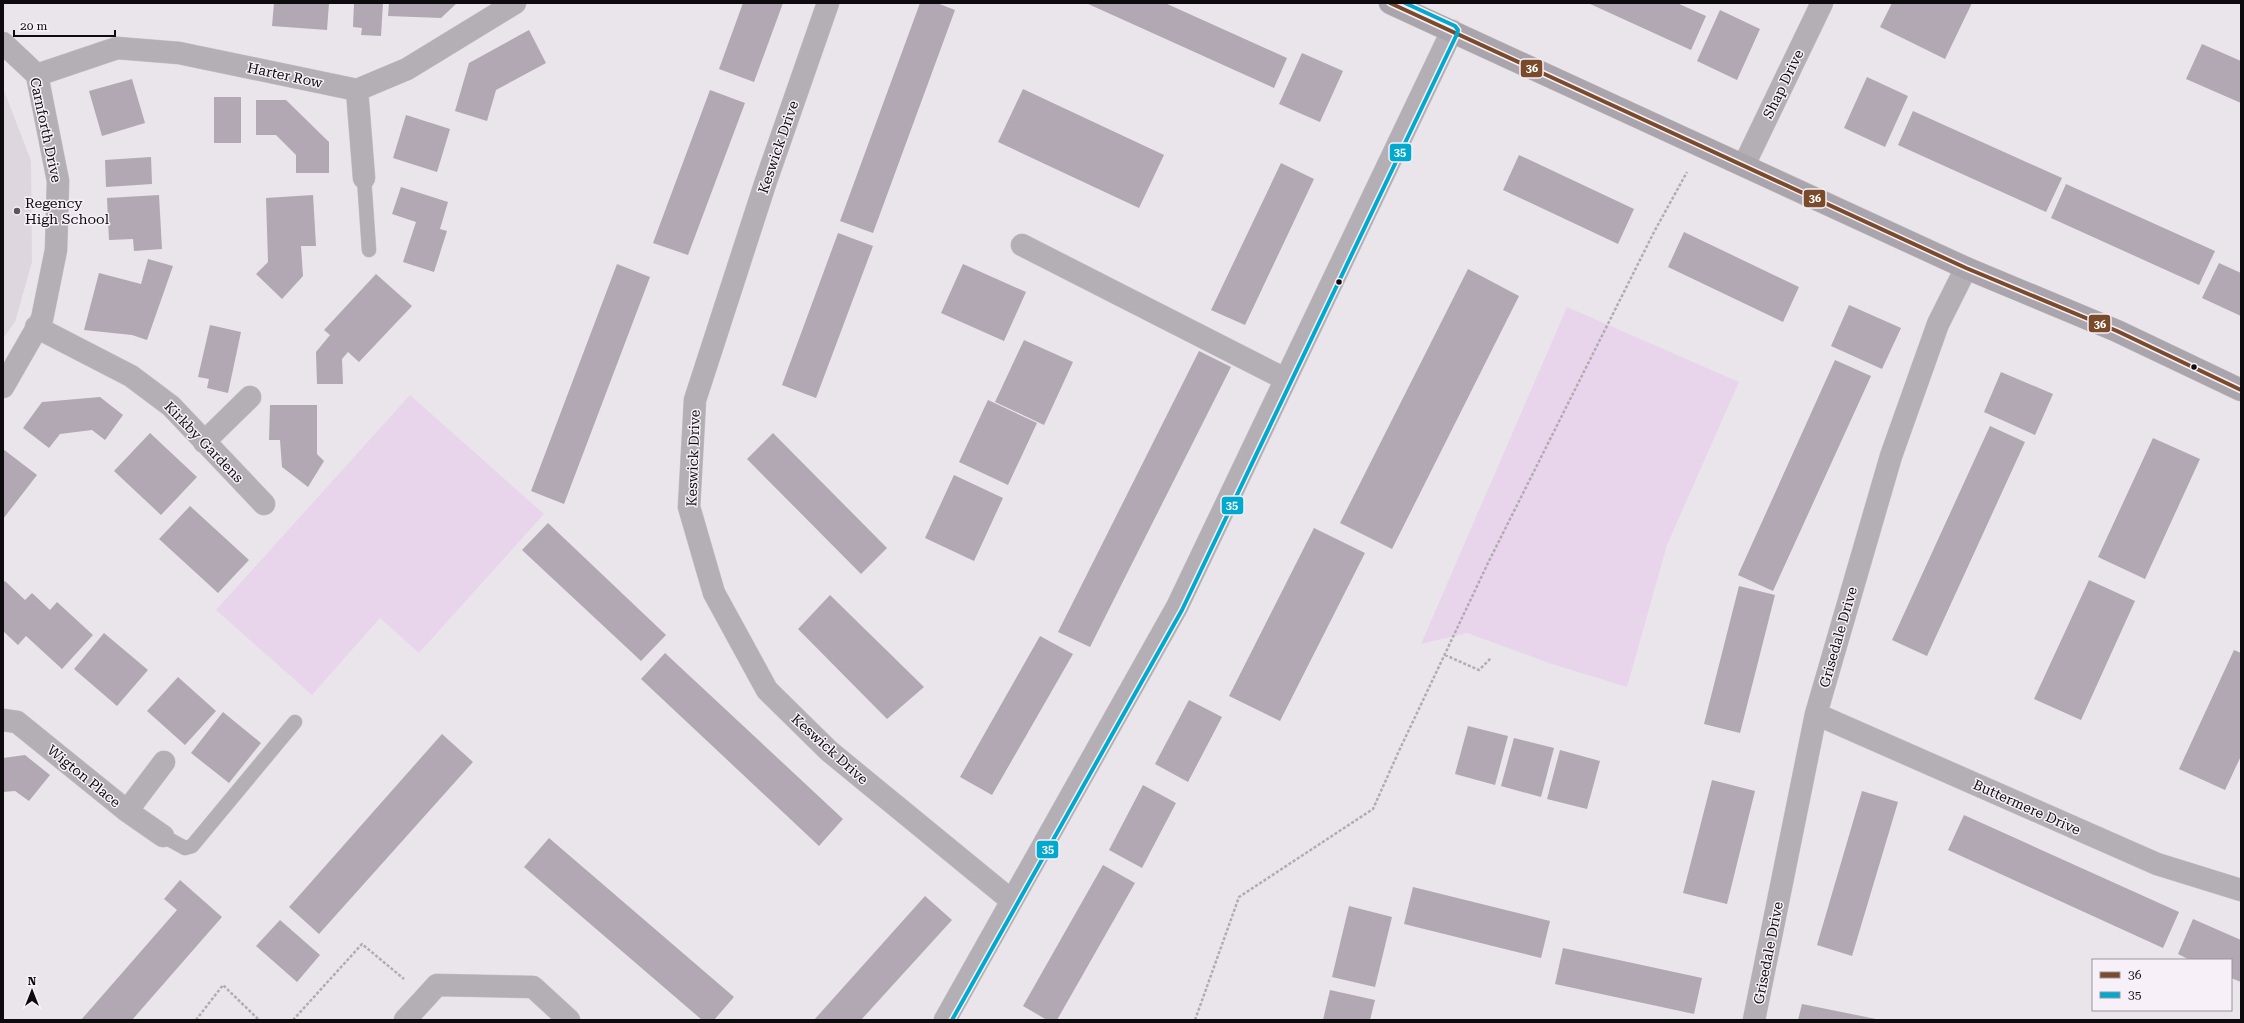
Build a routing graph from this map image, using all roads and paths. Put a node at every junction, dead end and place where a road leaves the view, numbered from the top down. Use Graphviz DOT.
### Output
graph roads {
  1 [pos="516,3"];
  2 [pos="828,3"];
  3 [pos="1390,3"];
  4 [pos="1822,3"];
  5 [pos="1452,31"];
  6 [pos="3,43"];
  7 [pos="37,75"];
  8 [pos="357,90"];
  9 [pos="1701,146"];
  10 [pos="1744,165"];
  11 [pos="364,178"];
  12 [pos="1022,245"];
  13 [pos="368,250"];
  14 [pos="1966,268"];
  15 [pos="36,326"];
  16 [pos="1285,379"];
  17 [pos="3,388"];
  18 [pos="2241,390"];
  19 [pos="250,397"];
  20 [pos="204,442"];
  21 [pos="264,504"];
  22 [pos="1445,655"];
  23 [pos="1491,658"];
  24 [pos="1816,714"];
  25 [pos="3,720"];
  26 [pos="295,722"];
  27 [pos="164,762"];
  28 [pos="127,811"];
  29 [pos="163,836"];
  30 [pos="2241,890"];
  31 [pos="1012,901"];
  32 [pos="426,997"];
  33 [pos="196,1020"];
  34 [pos="259,1020"];
  35 [pos="293,1020"];
  36 [pos="405,1020"];
  37 [pos="569,1020"];
  38 [pos="945,1020"];
  39 [pos="1195,1020"];
  40 [pos="1754,1020"];
  1 -- 8 [label="street"];
  2 -- 31 [label="street, Keswick Drive"];
  3 -- 5 [label="street"];
  4 -- 10 [label="street, Shap Drive"];
  5 -- 9 [label="street"];
  5 -- 16 [label="street"];
  6 -- 7 [label="street, Carnforth Drive"];
  7 -- 8 [label="street, Harter Row"];
  7 -- 15 [label="street, Carnforth Drive"];
  8 -- 11 [label="street"];
  9 -- 10 [label="street"];
  9 -- 22 [label="path"];
  10 -- 14 [label="street"];
  11 -- 13 [label="lane"];
  12 -- 16 [label="street"];
  14 -- 18 [label="street"];
  14 -- 24 [label="street, Grisedale Drive"];
  15 -- 17 [label="street, Carnforth Drive"];
  15 -- 20 [label="street, Kirkby Gardens"];
  16 -- 31 [label="street"];
  19 -- 20 [label="street"];
  20 -- 21 [label="street, Kirkby Gardens"];
  22 -- 23 [label="path"];
  22 -- 39 [label="path"];
  24 -- 30 [label="street, Buttermere Drive"];
  24 -- 40 [label="street, Grisedale Drive"];
  25 -- 28 [label="street, Wigton Place"];
  26 -- 29 [label="lane"];
  27 -- 28 [label="street"];
  28 -- 29 [label="street, Wigton Place"];
  31 -- 38 [label="street"];
  32 -- 35 [label="path"];
  32 -- 36 [label="street"];
  32 -- 37 [label="street"];
  33 -- 34 [label="path"];
}
